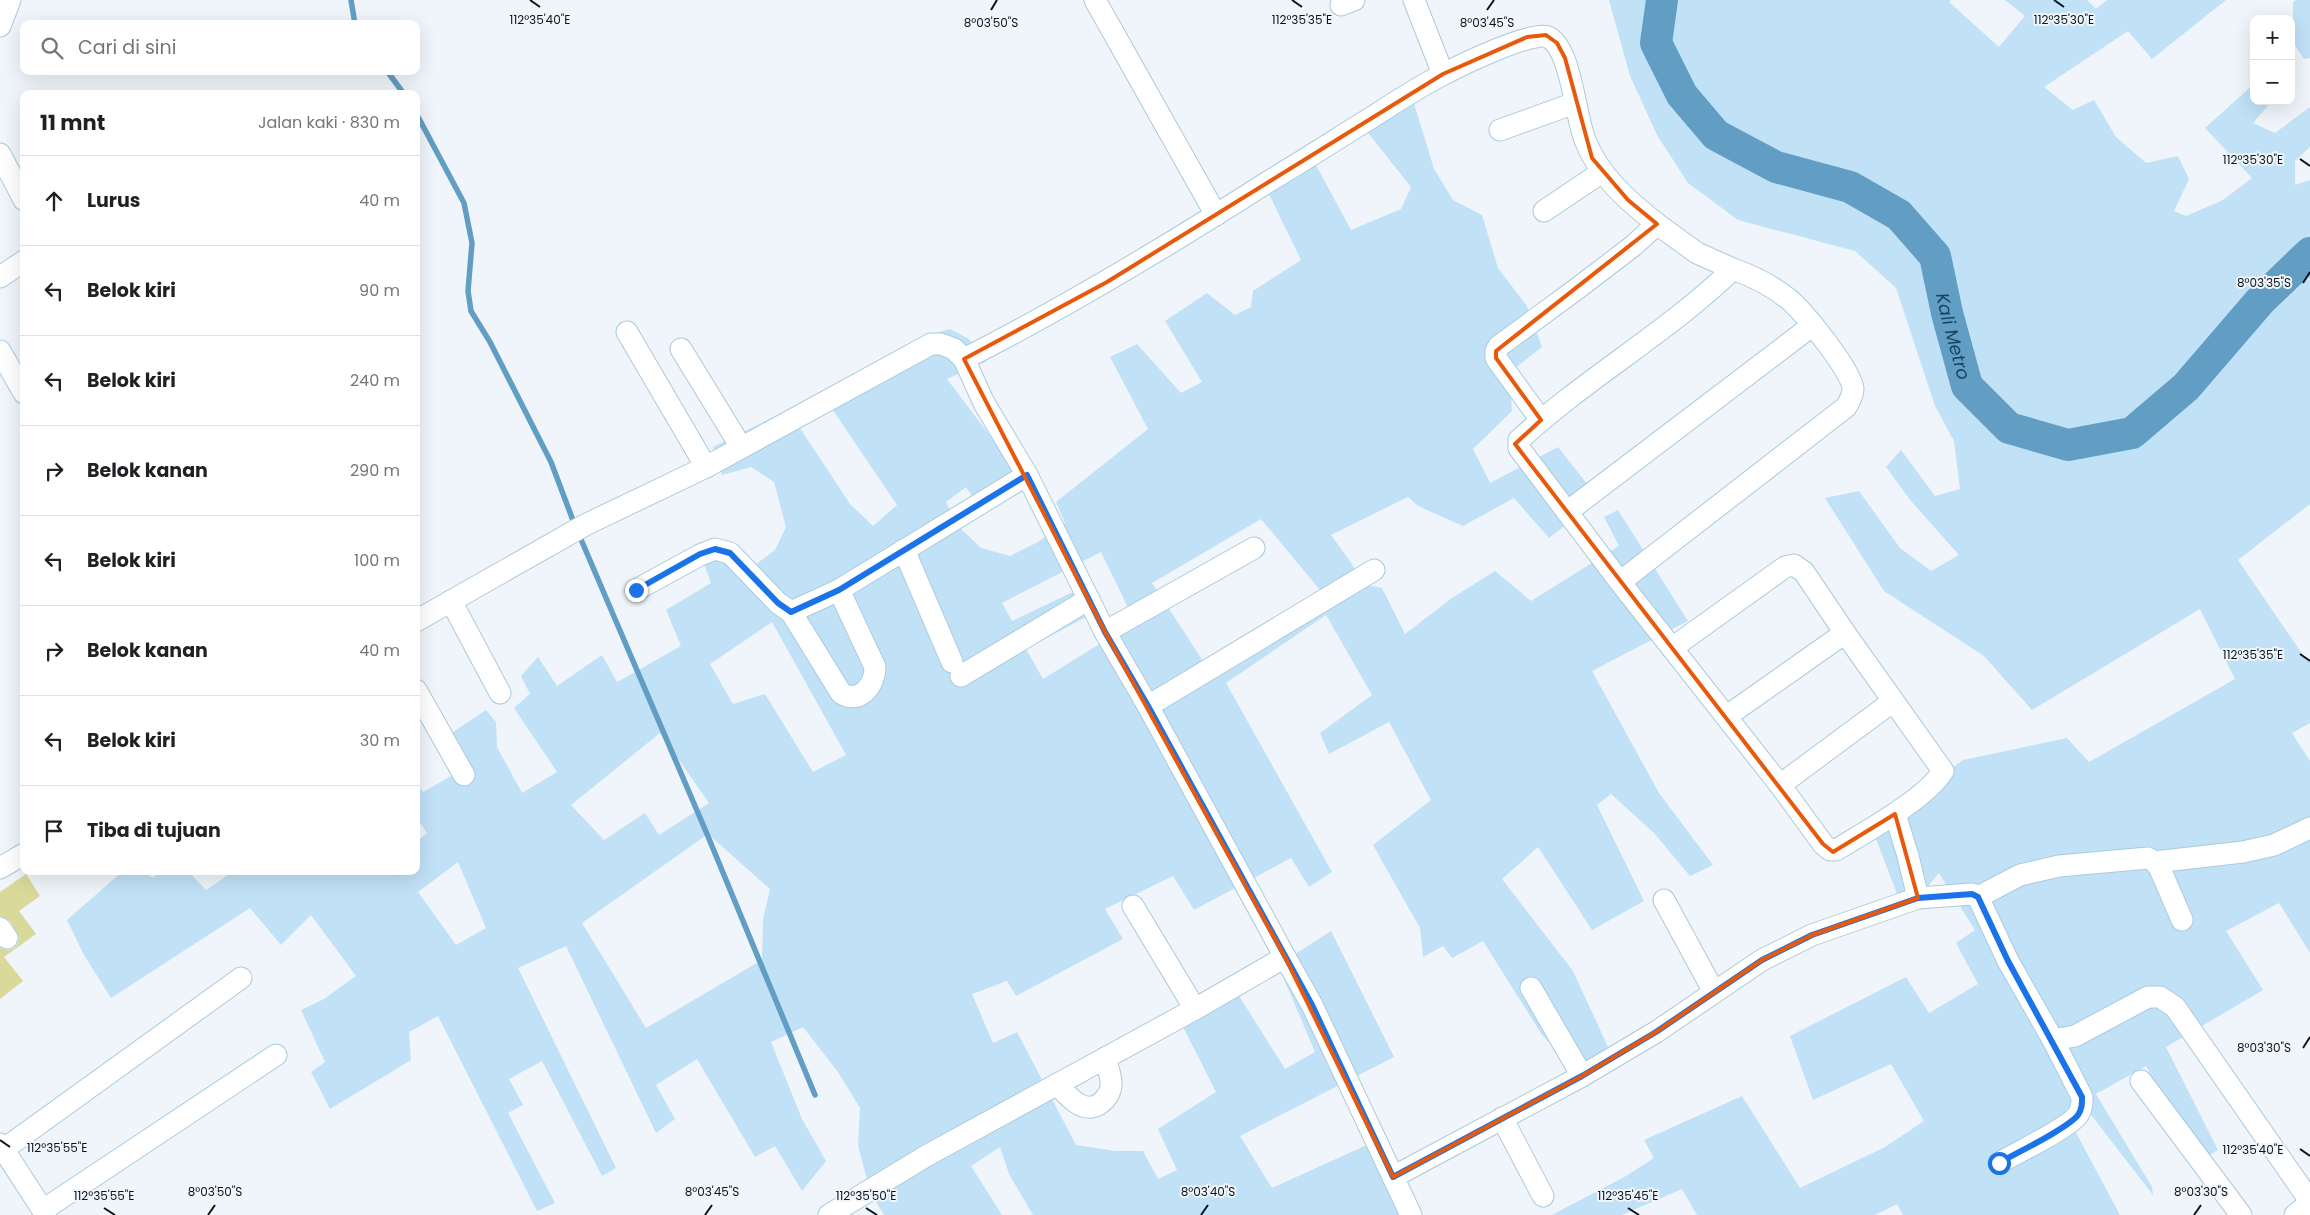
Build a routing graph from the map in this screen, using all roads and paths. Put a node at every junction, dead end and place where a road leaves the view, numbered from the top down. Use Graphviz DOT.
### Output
graph roads {
  1 [pos="10,0"];
  2 [pos="1095,0"];
  3 [pos="1414,0"];
  4 [pos="0,26"];
  5 [pos="1443,74"];
  6 [pos="1575,103"];
  7 [pos="1500,130"];
  8 [pos="0,154"];
  9 [pos="1602,172"];
  10 [pos="20,192"];
  11 [pos="1544,211"];
  12 [pos="1216,215"];
  13 [pos="1657,224"];
  14 [pos="20,264"];
  15 [pos="1733,269"];
  16 [pos="0,277"];
  17 [pos="1812,325"];
  18 [pos="627,332"];
  19 [pos="681,349"];
  20 [pos="0,351"];
  21 [pos="964,359"];
  22 [pos="20,386"];
  23 [pos="1540,420"];
  24 [pos="741,448"];
  25 [pos="706,467"];
  26 [pos="1027,475"];
  27 [pos="1567,512"];
  28 [pos="1254,548"];
  29 [pos="904,550"];
  30 [pos="1374,570"];
  31 [pos="1620,582"];
  32 [pos="636,590"];
  33 [pos="839,590"];
  34 [pos="1089,599"];
  35 [pos="451,601"];
  36 [pos="791,612"];
  37 [pos="420,619"];
  38 [pos="1105,632"];
  39 [pos="1845,633"];
  40 [pos="1672,648"];
  41 [pos="500,693"];
  42 [pos="420,697"];
  43 [pos="1892,702"];
  44 [pos="1148,706"];
  45 [pos="1727,716"];
  46 [pos="464,775"];
  47 [pos="1780,785"];
  48 [pos="1895,814"];
  49 [pos="2310,828"];
  50 [pos="20,856"];
  51 [pos="2155,862"];
  52 [pos="0,868"];
  53 [pos="1978,897"];
  54 [pos="1918,898"];
  55 [pos="1664,900"];
  56 [pos="1133,906"];
  57 [pos="2182,920"];
  58 [pos="1285,957"];
  59 [pos="241,978"];
  60 [pos="1531,988"];
  61 [pos="1714,992"];
  62 [pos="1195,1009"];
  63 [pos="2053,1040"];
  64 [pos="276,1055"];
  65 [pos="1104,1058"];
  66 [pos="1582,1076"];
  67 [pos="2141,1081"];
  68 [pos="1057,1084"];
  69 [pos="1502,1118"];
  70 [pos="1,1148"];
  71 [pos="1999,1163"];
  72 [pos="1393,1177"];
  73 [pos="1543,1196"];
  74 [pos="2310,1202"];
  75 [pos="837,1210"];
  76 [pos="45,1213"];
  77 [pos="1411,1215"];
  78 [pos="2241,1215"];
  79 [pos="2295,1215"];
  1 -- 4 [label="street"];
  2 -- 12 [label="street"];
  3 -- 5 [label="street"];
  5 -- 6 [label="street"];
  5 -- 12 [label="street"];
  6 -- 7 [label="street"];
  6 -- 9 [label="street"];
  8 -- 10 [label="street"];
  9 -- 11 [label="street"];
  9 -- 13 [label="street"];
  12 -- 21 [label="street"];
  13 -- 15 [label="street"];
  13 -- 23 [label="street"];
  14 -- 16 [label="street"];
  15 -- 17 [label="street"];
  15 -- 23 [label="street"];
  17 -- 27 [label="street"];
  17 -- 31 [label="street"];
  18 -- 25 [label="street"];
  19 -- 24 [label="street"];
  20 -- 22 [label="street"];
  21 -- 24 [label="street"];
  21 -- 26 [label="street"];
  23 -- 27 [label="street"];
  24 -- 25 [label="street"];
  25 -- 35 [label="street"];
  26 -- 29 [label="street"];
  26 -- 34 [label="street"];
  27 -- 31 [label="street"];
  28 -- 38 [label="street"];
  29 -- 33 [label="street"];
  29 -- 34 [label="street"];
  30 -- 44 [label="street"];
  31 -- 40 [label="street"];
  32 -- 36 [label="street"];
  33 -- 36 [label="street"];
  33 -- 36 [label="street"];
  34 -- 38 [label="street"];
  35 -- 37 [label="street"];
  35 -- 41 [label="street"];
  38 -- 44 [label="street"];
  39 -- 40 [label="street"];
  39 -- 43 [label="street"];
  39 -- 45 [label="street"];
  40 -- 45 [label="street"];
  42 -- 46 [label="street"];
  43 -- 47 [label="street"];
  43 -- 48 [label="street"];
  44 -- 58 [label="street"];
  45 -- 47 [label="street"];
  47 -- 48 [label="street"];
  48 -- 54 [label="street"];
  49 -- 51 [label="street"];
  50 -- 52 [label="street"];
  51 -- 53 [label="street"];
  51 -- 57 [label="street"];
  53 -- 54 [label="street"];
  53 -- 63 [label="street"];
  54 -- 61 [label="street"];
  55 -- 61 [label="street"];
  56 -- 62 [label="street"];
  58 -- 62 [label="street"];
  58 -- 72 [label="street"];
  59 -- 70 [label="street"];
  60 -- 66 [label="street"];
  61 -- 66 [label="street"];
  62 -- 65 [label="street"];
  63 -- 71 [label="street"];
  63 -- 74 [label="street"];
  64 -- 76 [label="street"];
  65 -- 68 [label="street"];
  65 -- 68 [label="street"];
  66 -- 69 [label="street"];
  67 -- 78 [label="street"];
  68 -- 75 [label="street"];
  69 -- 72 [label="street"];
  69 -- 73 [label="street"];
  70 -- 76 [label="street"];
  72 -- 77 [label="street"];
  74 -- 79 [label="street"];
}
